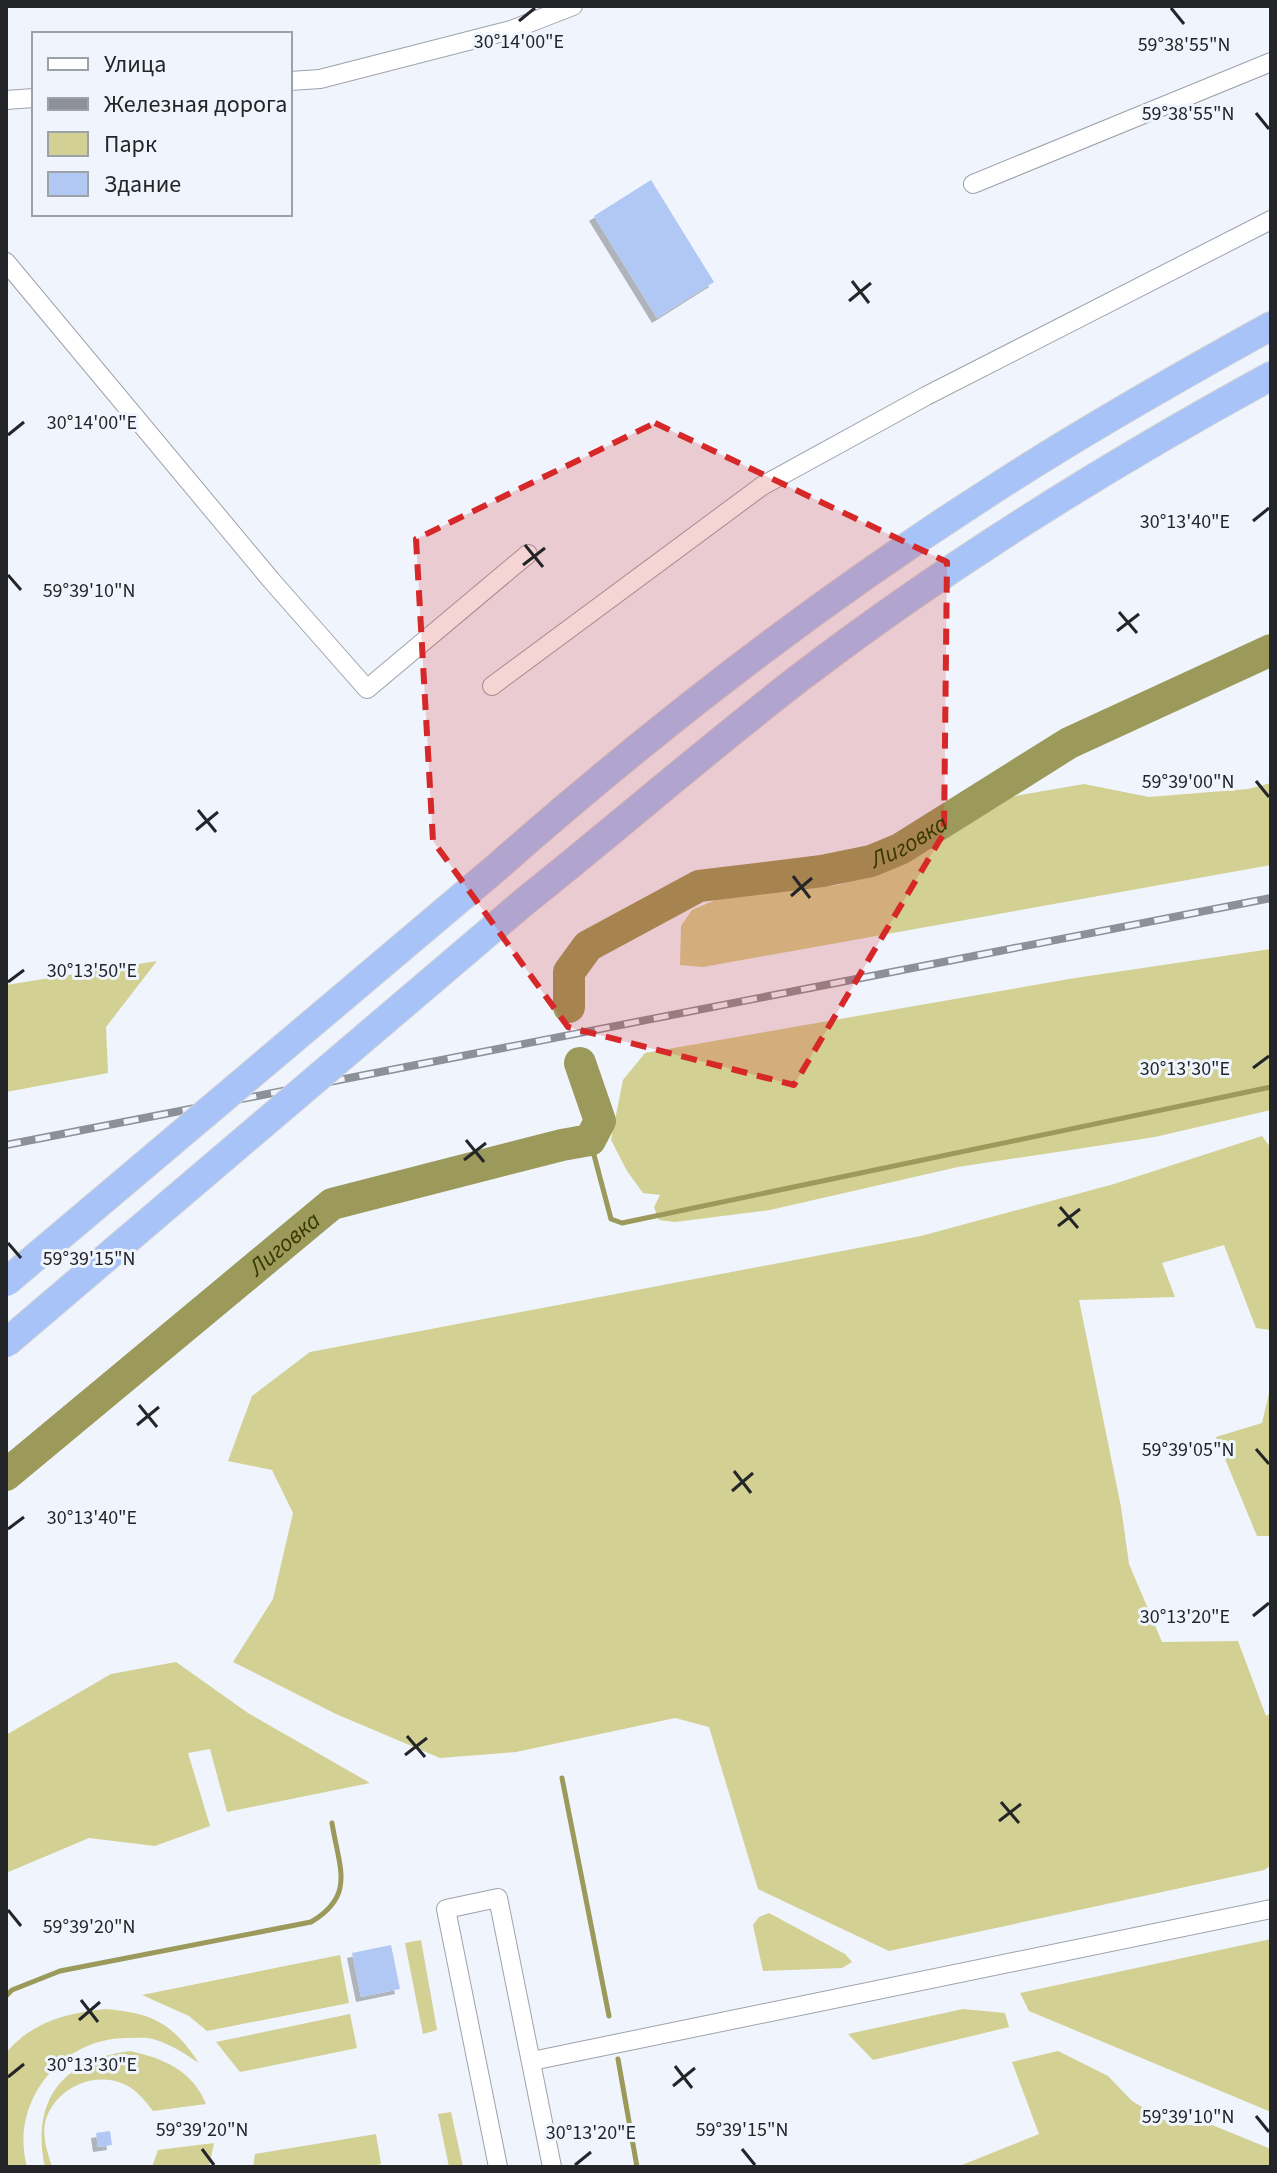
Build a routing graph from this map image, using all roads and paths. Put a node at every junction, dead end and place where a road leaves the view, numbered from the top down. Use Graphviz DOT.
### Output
graph roads {
  1 [pos="573,6"];
  2 [pos="1271,62"];
  3 [pos="292,81"];
  4 [pos="32,98"];
  5 [pos="6,100"];
  6 [pos="973,184"];
  7 [pos="1271,220"];
  8 [pos="6,262"];
  9 [pos="1271,326"];
  10 [pos="1271,376"];
  11 [pos="528,554"];
  12 [pos="492,686"];
  13 [pos="6,1282"];
  14 [pos="6,1343"];
  15 [pos="1271,1909"];
  16 [pos="532,2061"];
  17 [pos="498,2167"];
  18 [pos="552,2167"];
  1 -- 3 [label="street"];
  2 -- 6 [label="street"];
  4 -- 5 [label="street"];
  7 -- 12 [label="street"];
  8 -- 11 [label="street"];
  9 -- 13 [label="highway, bridge"];
  10 -- 14 [label="highway, bridge"];
  15 -- 16 [label="street"];
  16 -- 17 [label="street"];
  16 -- 18 [label="street"];
}
